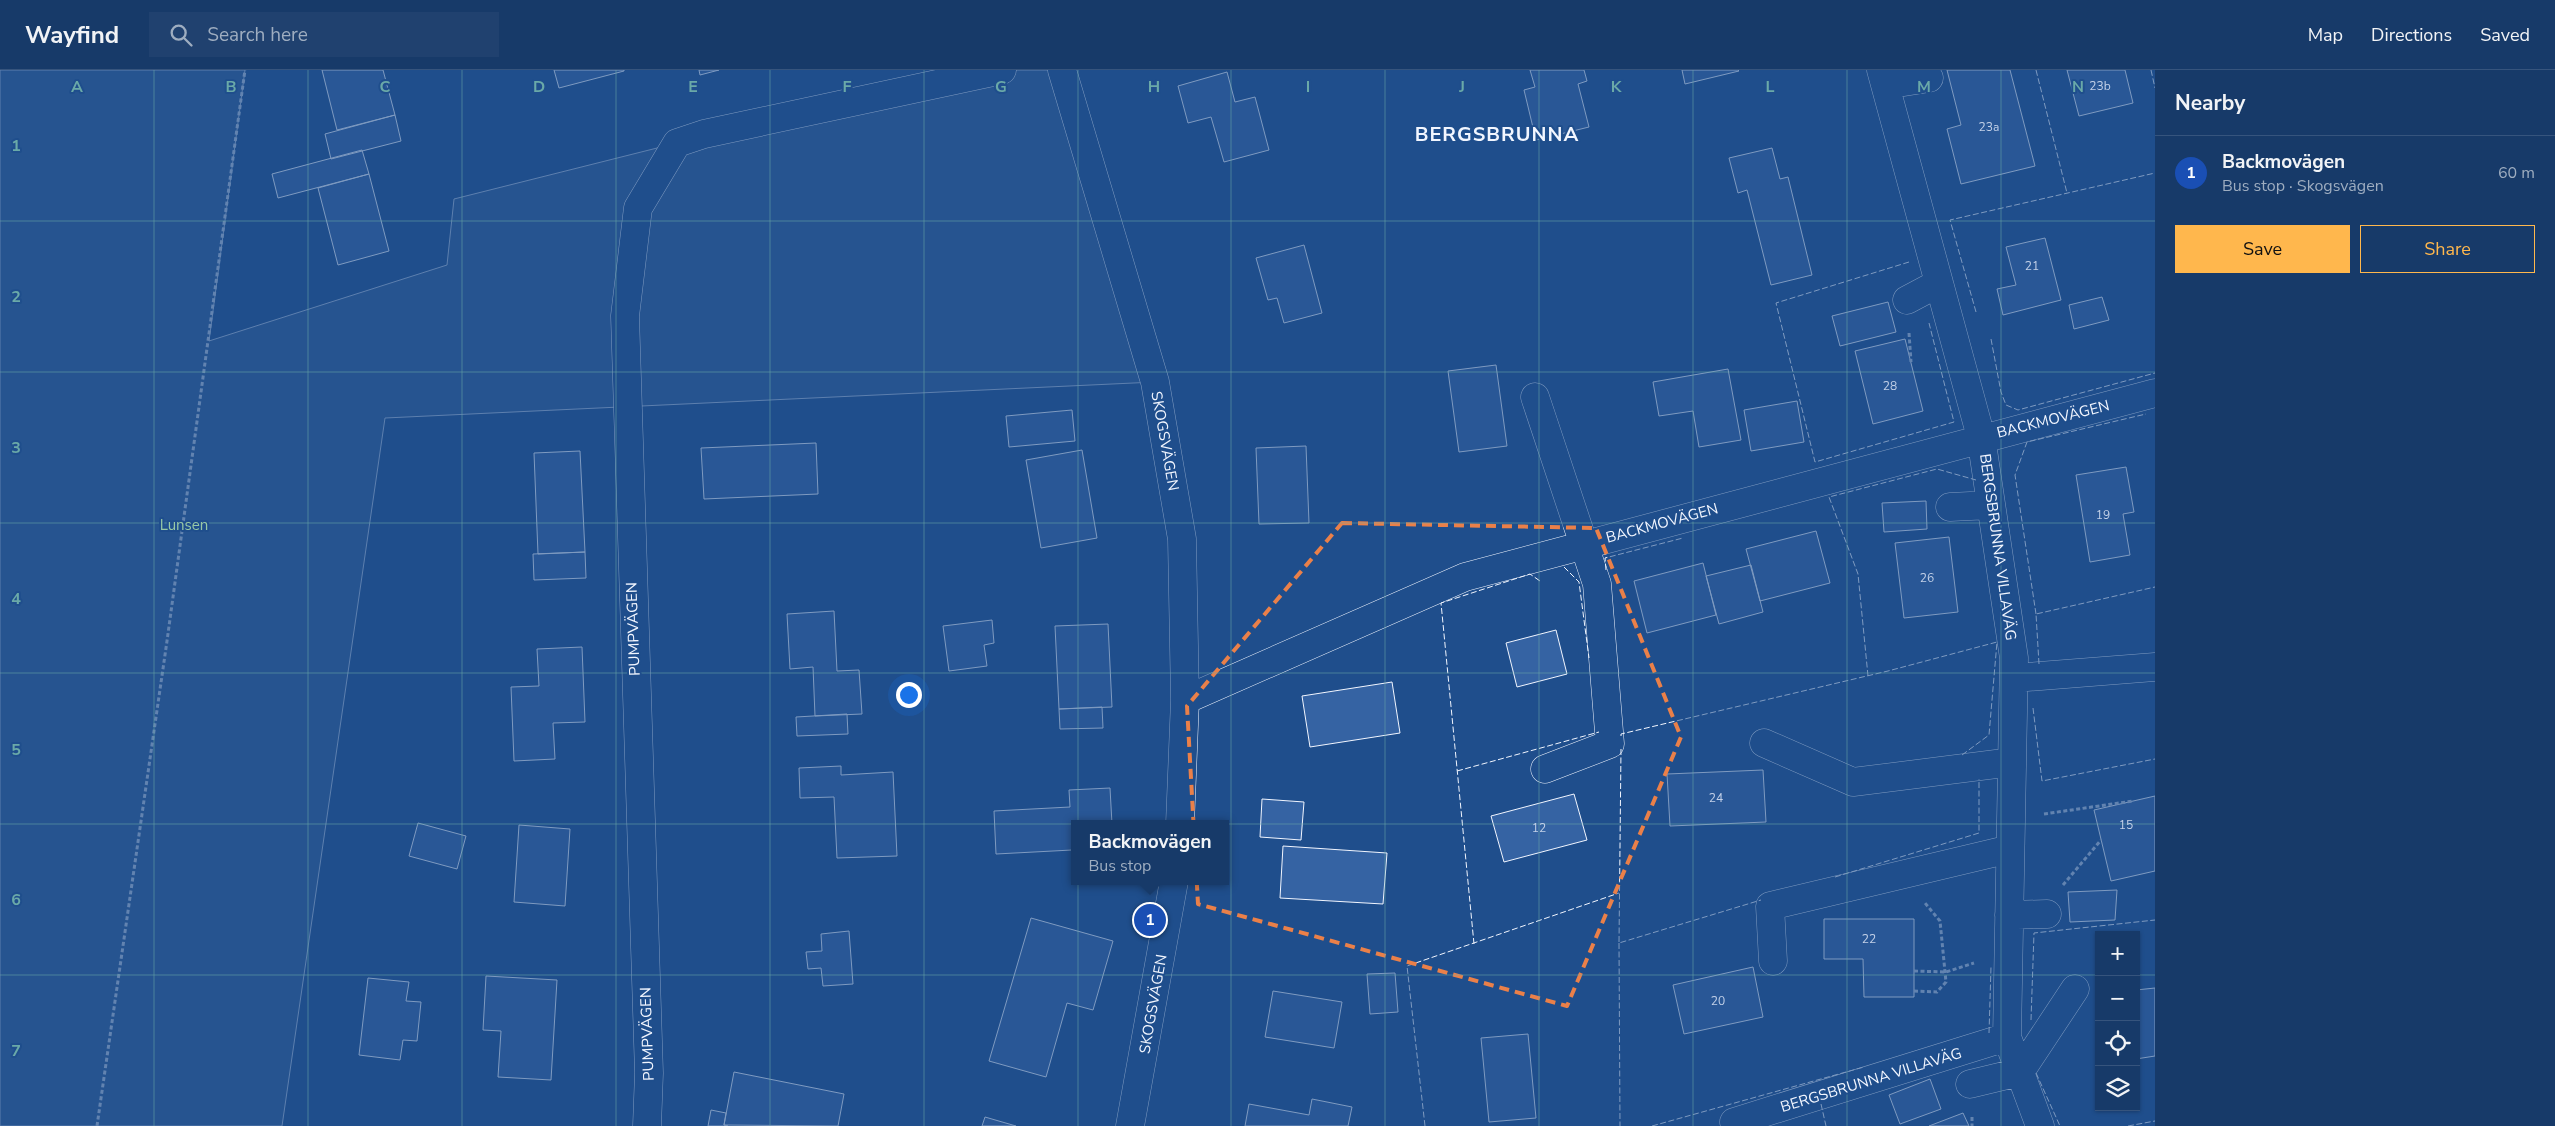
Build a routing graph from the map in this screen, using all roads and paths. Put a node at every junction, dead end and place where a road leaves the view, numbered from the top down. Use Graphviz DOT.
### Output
graph roads {
  1 [pos="245,70"];
  2 [pos="1002,70"];
  3 [pos="1062,70"];
  4 [pos="1883,77"];
  5 [pos="1929,78"];
  6 [pos="1939,283"];
  7 [pos="1907,300"];
  8 [pos="2155,393"];
  9 [pos="1536,397"];
  10 [pos="1981,437"];
  11 [pos="1992,505"];
  12 [pos="1950,507"];
  13 [pos="1584,544"];
  14 [pos="2155,667"];
  15 [pos="2014,678"];
  16 [pos="1185,700"];
  17 [pos="1764,743"];
  18 [pos="2012,762"];
  19 [pos="1545,769"];
  20 [pos="2133,801"];
  21 [pos="2011,819"];
  22 [pos="1180,820"];
  23 [pos="2101,840"];
  24 [pos="2010,849"];
  25 [pos="1173,885"];
  26 [pos="1921,899"];
  27 [pos="2009,914"];
  28 [pos="2047,914"];
  29 [pos="2009,952"];
  30 [pos="1773,961"];
  31 [pos="1914,971"];
  32 [pos="1946,972"];
  33 [pos="2075,989"];
  34 [pos="1914,991"];
  35 [pos="2007,1037"];
  36 [pos="2020,1072"];
  37 [pos="1970,1084"];
  38 [pos="1734,1122"];
  39 [pos="97,1126"];
  40 [pos="647,1126"];
  41 [pos="1130,1126"];
  42 [pos="2040,1126"];
  1 -- 39 [label="path"];
  2 -- 40 [label="street, PUMPVÄGEN"];
  3 -- 16 [label="street, SKOGSVÄGEN"];
  4 -- 5 [label="street"];
  4 -- 6 [label="street, BERGSBRUNNA VILLAVÄG"];
  6 -- 7 [label="street"];
  6 -- 10 [label="street, BERGSBRUNNA VILLAVÄG"];
  8 -- 10 [label="street, BACKMOVÄGEN"];
  9 -- 13 [label="street"];
  10 -- 11 [label="street, BERGSBRUNNA VILLAVÄG"];
  10 -- 13 [label="street, BACKMOVÄGEN"];
  11 -- 12 [label="street"];
  11 -- 15 [label="street, BERGSBRUNNA VILLAVÄG"];
  13 -- 16 [label="street, BACKMOVÄGEN"];
  13 -- 19 [label="street"];
  14 -- 15 [label="street"];
  15 -- 18 [label="street, BERGSBRUNNA VILLAVÄG"];
  16 -- 22 [label="street, SKOGSVÄGEN"];
  17 -- 18 [label="street"];
  18 -- 21 [label="street, BERGSBRUNNA VILLAVÄG"];
  20 -- 21 [label="path"];
  21 -- 24 [label="street, BERGSBRUNNA VILLAVÄG"];
  23 -- 28 [label="path"];
  24 -- 27 [label="street, BERGSBRUNNA VILLAVÄG"];
  24 -- 30 [label="street"];
  25 -- 41 [label="street, SKOGSVÄGEN"];
  26 -- 32 [label="path"];
  27 -- 28 [label="street"];
  27 -- 29 [label="street, BERGSBRUNNA VILLAVÄG"];
  29 -- 32 [label="path"];
  29 -- 35 [label="street, BERGSBRUNNA VILLAVÄG"];
  31 -- 32 [label="path"];
  32 -- 34 [label="path"];
  33 -- 36 [label="street"];
  35 -- 36 [label="street, BERGSBRUNNA VILLAVÄG"];
  35 -- 38 [label="street, BERGSBRUNNA VILLAVÄG"];
  36 -- 37 [label="street"];
  36 -- 42 [label="street, BERGSBRUNNA VILLAVÄG"];
}
